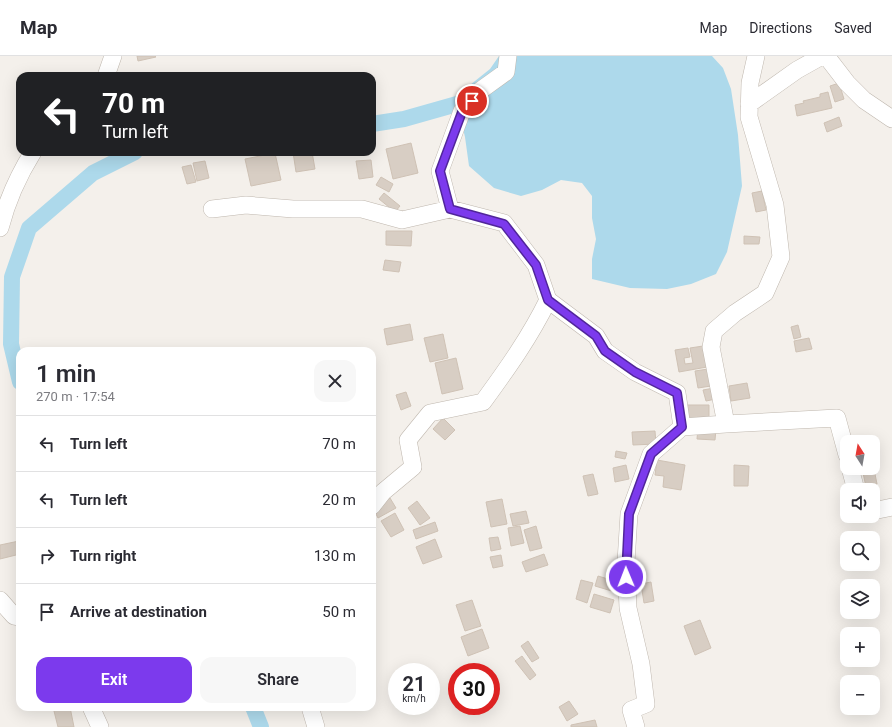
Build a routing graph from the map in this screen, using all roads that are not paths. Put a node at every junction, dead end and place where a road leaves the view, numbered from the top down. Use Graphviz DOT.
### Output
graph roads {
  1 [pos="114,56"];
  2 [pos="508,56"];
  3 [pos="756,56"];
  4 [pos="823,56"];
  5 [pos="108,72"];
  6 [pos="749,104"];
  7 [pos="892,119"];
  8 [pos="31,156"];
  9 [pos="212,209"];
  10 [pos="450,209"];
  11 [pos="0,228"];
  12 [pos="548,300"];
  13 [pos="726,424"];
  14 [pos="682,427"];
  15 [pos="842,435"];
  16 [pos="376,501"];
  17 [pos="892,507"];
  18 [pos="880,510"];
  19 [pos="0,600"];
  20 [pos="16,616"];
  21 [pos="93,711"];
  22 [pos="311,711"];
  23 [pos="100,727"];
  24 [pos="316,727"];
  25 [pos="636,727"];
  1 -- 5 [label="street"];
  2 -- 10 [label="street"];
  3 -- 6 [label="street"];
  4 -- 6 [label="street"];
  4 -- 7 [label="street"];
  6 -- 13 [label="street"];
  8 -- 11 [label="street"];
  9 -- 10 [label="street"];
  10 -- 12 [label="street"];
  12 -- 14 [label="street"];
  12 -- 16 [label="street"];
  13 -- 14 [label="street"];
  13 -- 15 [label="street"];
  14 -- 25 [label="street"];
  17 -- 18 [label="street"];
  19 -- 20 [label="street"];
  21 -- 23 [label="street"];
  22 -- 24 [label="street"];
}
